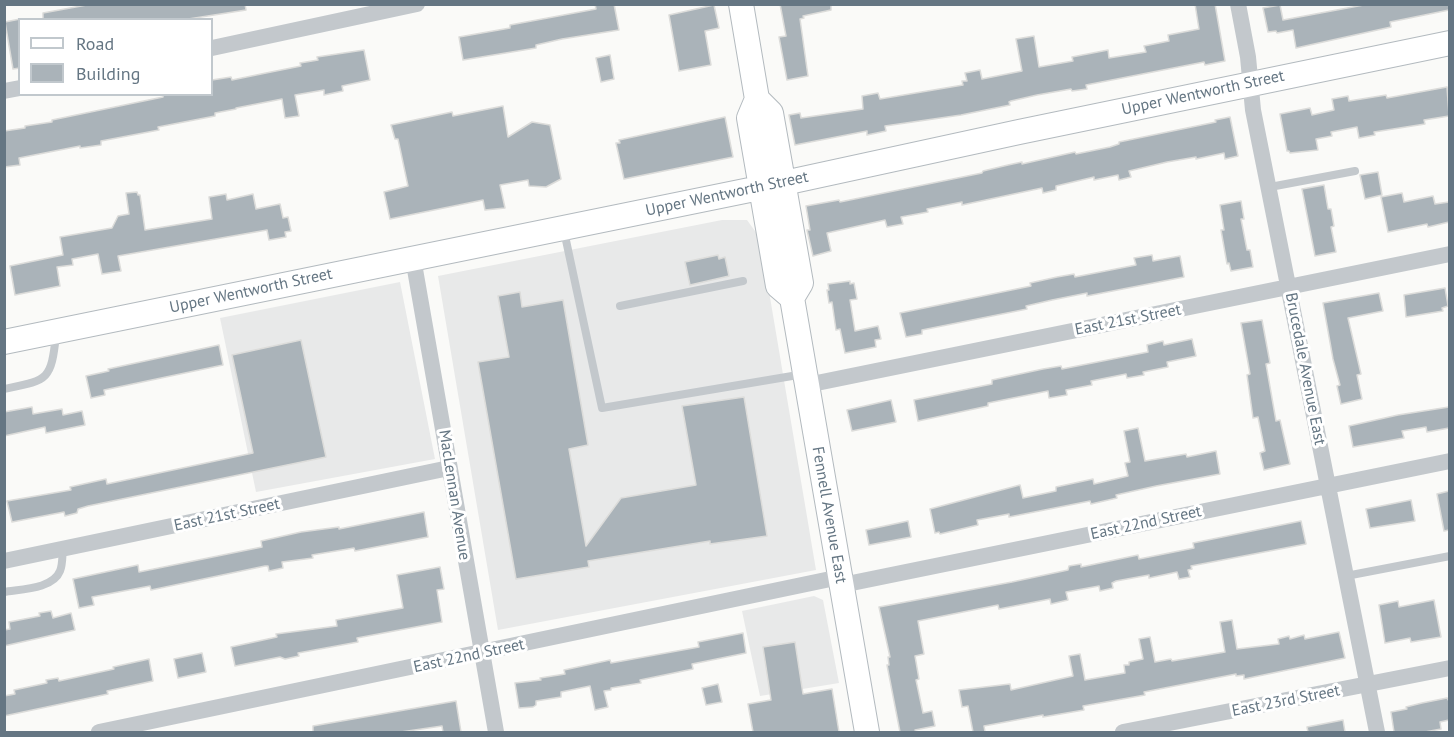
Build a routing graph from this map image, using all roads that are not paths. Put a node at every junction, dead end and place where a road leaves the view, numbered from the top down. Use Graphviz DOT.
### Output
graph roads {
  1 [pos="417,4"];
  2 [pos="741,4"];
  3 [pos="1238,4"];
  4 [pos="1449,43"];
  5 [pos="213,48"];
  6 [pos="1250,83"];
  7 [pos="1355,171"];
  8 [pos="773,185"];
  9 [pos="1270,187"];
  10 [pos="563,228"];
  11 [pos="1449,254"];
  12 [pos="413,258"];
  13 [pos="743,281"];
  14 [pos="1288,287"];
  15 [pos="620,306"];
  16 [pos="56,331"];
  17 [pos="4,342"];
  18 [pos="806,380"];
  19 [pos="4,389"];
  20 [pos="1449,461"];
  21 [pos="449,468"];
  22 [pos="1328,486"];
  23 [pos="63,548"];
  24 [pos="1449,556"];
  25 [pos="4,561"];
  26 [pos="1346,576"];
  27 [pos="841,581"];
  28 [pos="4,592"];
  29 [pos="482,653"];
  30 [pos="1449,668"];
  31 [pos="1368,685"];
  32 [pos="132,729"];
  33 [pos="99,732"];
  34 [pos="496,732"];
  35 [pos="867,732"];
  36 [pos="1123,732"];
  37 [pos="1377,732"];
  1 -- 5 [label="street"];
  2 -- 8 [label="main road, Fennell Avenue East"];
  3 -- 6 [label="street, Brucedale Avenue East"];
  4 -- 6 [label="main road, Upper Wentworth Street"];
  6 -- 8 [label="main road, Upper Wentworth Street"];
  6 -- 9 [label="street, Brucedale Avenue East"];
  7 -- 9 [label="lane"];
  8 -- 10 [label="main road, Upper Wentworth Street"];
  8 -- 18 [label="main road, Fennell Avenue East"];
  9 -- 14 [label="street, Brucedale Avenue East"];
  10 -- 12 [label="main road, Upper Wentworth Street"];
  10 -- 18 [label="lane"];
  11 -- 14 [label="street, East 21st Street"];
  12 -- 16 [label="main road, Upper Wentworth Street"];
  12 -- 21 [label="street, MacLennan Avenue"];
  13 -- 15 [label="lane"];
  14 -- 18 [label="street, East 21st Street"];
  14 -- 22 [label="street, Brucedale Avenue East"];
  16 -- 17 [label="main road, Upper Wentworth Street"];
  16 -- 19 [label="lane"];
  18 -- 27 [label="main road, Fennell Avenue East"];
  20 -- 22 [label="street, East 22nd Street"];
  21 -- 23 [label="street, East 21st Street"];
  21 -- 29 [label="street, MacLennan Avenue"];
  22 -- 26 [label="street, Brucedale Avenue East"];
  22 -- 27 [label="street, East 22nd Street"];
  23 -- 25 [label="street, East 21st Street"];
  23 -- 28 [label="lane"];
  24 -- 26 [label="lane"];
  26 -- 31 [label="street, Brucedale Avenue East"];
  27 -- 29 [label="street, East 22nd Street"];
  27 -- 35 [label="main road, Fennell Avenue East"];
  29 -- 32 [label="street, East 22nd Street"];
  29 -- 34 [label="street, MacLennan Avenue"];
  30 -- 31 [label="street, East 23rd Street"];
  31 -- 36 [label="street, East 23rd Street"];
  31 -- 37 [label="street, Brucedale Avenue East"];
  32 -- 33 [label="street, East 22nd Street"];
}
